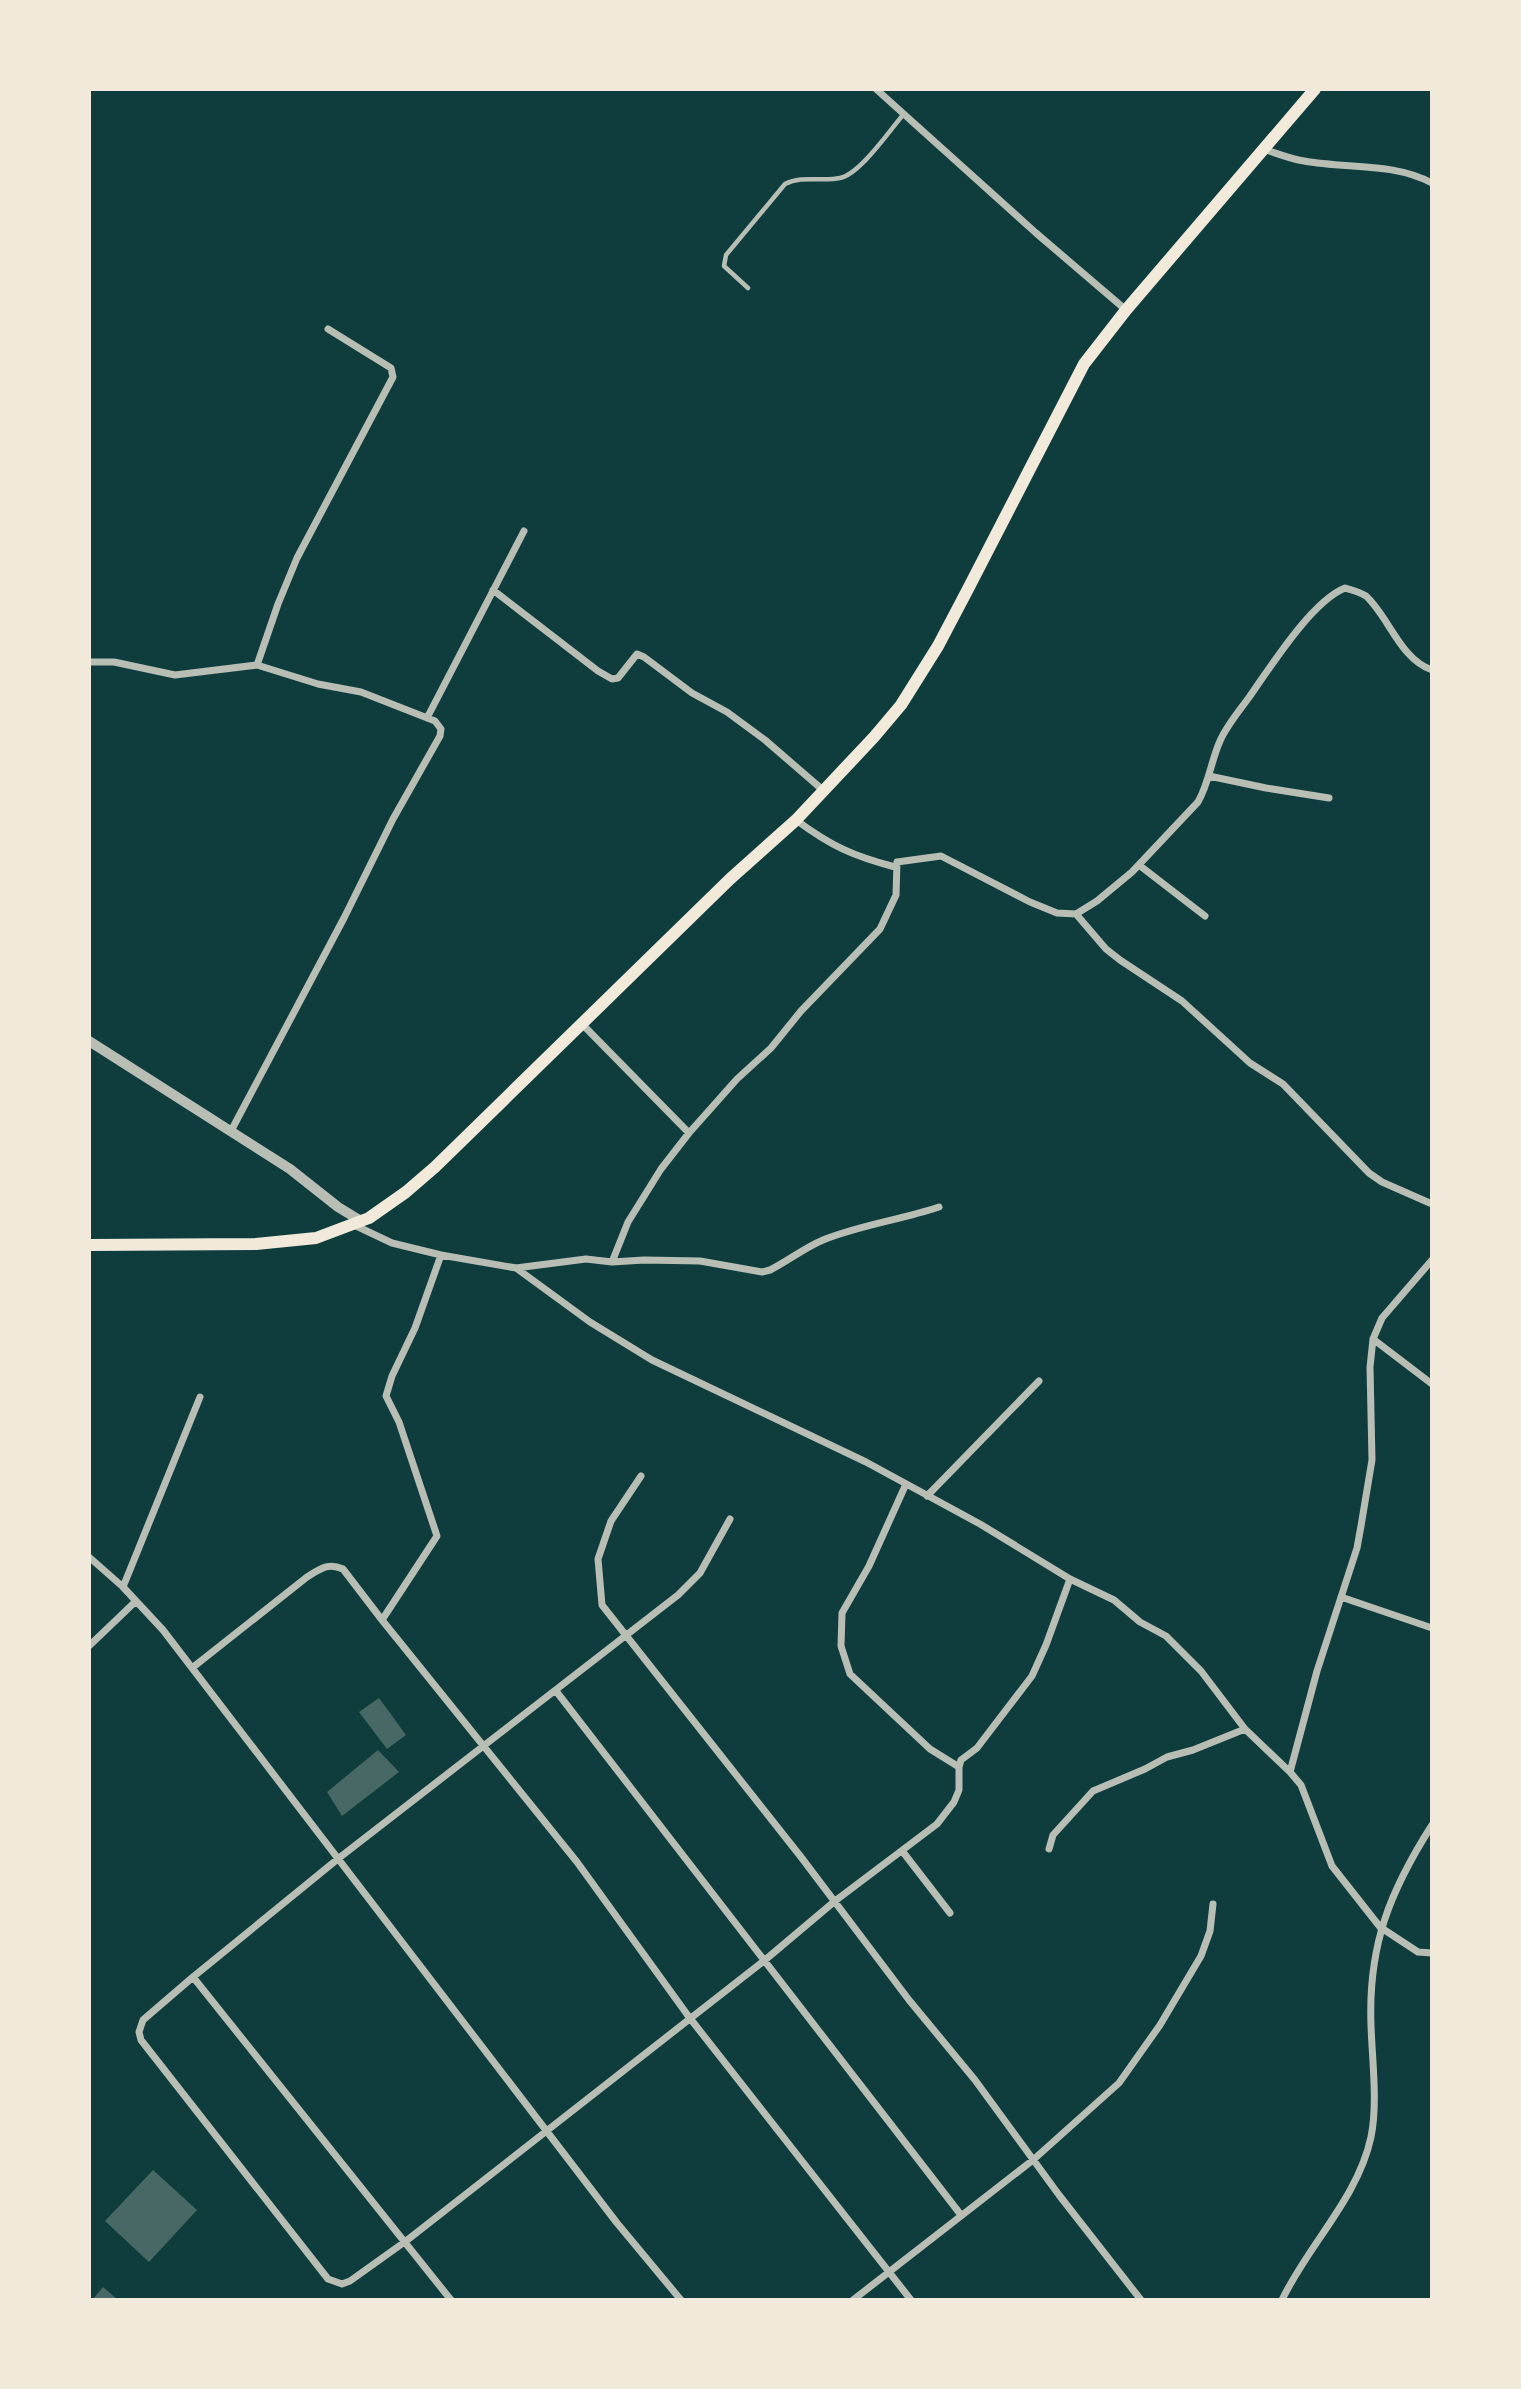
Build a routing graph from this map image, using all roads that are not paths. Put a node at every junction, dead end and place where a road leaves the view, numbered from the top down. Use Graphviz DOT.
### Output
graph roads {
  1 [pos="876,89"];
  2 [pos="1315,89"];
  3 [pos="903,115"];
  4 [pos="1263,149"];
  5 [pos="1432,183"];
  6 [pos="748,288"];
  7 [pos="1126,310"];
  8 [pos="328,329"];
  9 [pos="524,531"];
  10 [pos="493,590"];
  11 [pos="89,663"];
  12 [pos="257,665"];
  13 [pos="1432,670"];
  14 [pos="427,718"];
  15 [pos="1209,776"];
  16 [pos="824,791"];
  17 [pos="1329,797"];
  18 [pos="796,820"];
  19 [pos="1139,865"];
  20 [pos="895,867"];
  21 [pos="1076,914"];
  22 [pos="1205,916"];
  23 [pos="583,1025"];
  24 [pos="89,1041"];
  25 [pos="231,1131"];
  26 [pos="689,1133"];
  27 [pos="1432,1204"];
  28 [pos="939,1207"];
  29 [pos="357,1223"];
  30 [pos="89,1245"];
  31 [pos="440,1255"];
  32 [pos="1432,1260"];
  33 [pos="612,1262"];
  34 [pos="516,1268"];
  35 [pos="1373,1339"];
  36 [pos="1039,1381"];
  37 [pos="1432,1384"];
  38 [pos="200,1397"];
  39 [pos="641,1476"];
  40 [pos="906,1484"];
  41 [pos="928,1496"];
  42 [pos="730,1519"];
  43 [pos="89,1557"];
  44 [pos="1070,1579"];
  45 [pos="123,1587"];
  46 [pos="1341,1597"];
  47 [pos="136,1601"];
  48 [pos="382,1620"];
  49 [pos="1432,1628"];
  50 [pos="626,1634"];
  51 [pos="89,1646"];
  52 [pos="192,1668"];
  53 [pos="556,1691"];
  54 [pos="1245,1729"];
  55 [pos="485,1746"];
  56 [pos="959,1767"];
  57 [pos="1290,1772"];
  58 [pos="1432,1825"];
  59 [pos="1049,1849"];
  60 [pos="903,1852"];
  61 [pos="339,1858"];
  62 [pos="835,1901"];
  63 [pos="1213,1904"];
  64 [pos="950,1913"];
  65 [pos="1380,1927"];
  66 [pos="1432,1954"];
  67 [pos="765,1959"];
  68 [pos="192,1977"];
  69 [pos="690,2017"];
  70 [pos="548,2130"];
  71 [pos="1033,2161"];
  72 [pos="961,2215"];
  73 [pos="406,2241"];
  74 [pos="888,2271"];
  75 [pos="451,2300"];
  76 [pos="681,2300"];
  77 [pos="853,2300"];
  78 [pos="911,2300"];
  79 [pos="1141,2300"];
  80 [pos="1282,2300"];
  1 -- 3 [label="street"];
  2 -- 4 [label="main road"];
  3 -- 6 [label="lane"];
  3 -- 7 [label="street"];
  4 -- 5 [label="street"];
  4 -- 7 [label="main road"];
  7 -- 16 [label="main road"];
  8 -- 12 [label="street"];
  9 -- 10 [label="street"];
  10 -- 14 [label="street"];
  10 -- 16 [label="street"];
  11 -- 12 [label="street"];
  12 -- 14 [label="street"];
  13 -- 15 [label="street"];
  14 -- 25 [label="street"];
  15 -- 17 [label="street"];
  15 -- 19 [label="street"];
  16 -- 18 [label="main road"];
  18 -- 20 [label="street"];
  18 -- 23 [label="main road"];
  19 -- 21 [label="street"];
  19 -- 22 [label="street"];
  20 -- 21 [label="street"];
  20 -- 26 [label="street"];
  21 -- 27 [label="street"];
  23 -- 26 [label="street"];
  23 -- 29 [label="main road"];
  24 -- 25 [label="street"];
  25 -- 29 [label="street"];
  26 -- 33 [label="street"];
  28 -- 33 [label="street"];
  29 -- 30 [label="main road"];
  29 -- 31 [label="street"];
  31 -- 34 [label="street"];
  31 -- 48 [label="street"];
  32 -- 35 [label="street"];
  33 -- 34 [label="street"];
  34 -- 40 [label="street"];
  35 -- 37 [label="street"];
  35 -- 46 [label="street"];
  36 -- 41 [label="street"];
  38 -- 45 [label="street"];
  39 -- 50 [label="street"];
  40 -- 41 [label="street"];
  40 -- 56 [label="street"];
  41 -- 44 [label="street"];
  42 -- 50 [label="street"];
  43 -- 45 [label="street"];
  44 -- 54 [label="street"];
  44 -- 56 [label="street"];
  45 -- 47 [label="street"];
  46 -- 49 [label="street"];
  46 -- 57 [label="street"];
  47 -- 51 [label="street"];
  47 -- 52 [label="street"];
  48 -- 52 [label="street"];
  48 -- 55 [label="street"];
  50 -- 53 [label="street"];
  50 -- 62 [label="street"];
  52 -- 61 [label="street"];
  53 -- 55 [label="street"];
  53 -- 67 [label="street"];
  54 -- 57 [label="street"];
  54 -- 59 [label="street"];
  55 -- 61 [label="street"];
  55 -- 69 [label="street"];
  56 -- 60 [label="street"];
  57 -- 65 [label="street"];
  58 -- 65 [label="street"];
  60 -- 62 [label="street"];
  60 -- 64 [label="street"];
  61 -- 68 [label="street"];
  61 -- 70 [label="street"];
  62 -- 67 [label="street"];
  62 -- 71 [label="street"];
  63 -- 71 [label="street"];
  65 -- 66 [label="street"];
  65 -- 80 [label="street"];
  67 -- 69 [label="street"];
  67 -- 72 [label="street"];
  68 -- 73 [label="street"];
  68 -- 73 [label="street"];
  69 -- 70 [label="street"];
  69 -- 74 [label="street"];
  70 -- 73 [label="street"];
  70 -- 76 [label="street"];
  71 -- 72 [label="street"];
  71 -- 79 [label="street"];
  72 -- 74 [label="street"];
  73 -- 75 [label="street"];
  74 -- 77 [label="street"];
  74 -- 78 [label="street"];
}
